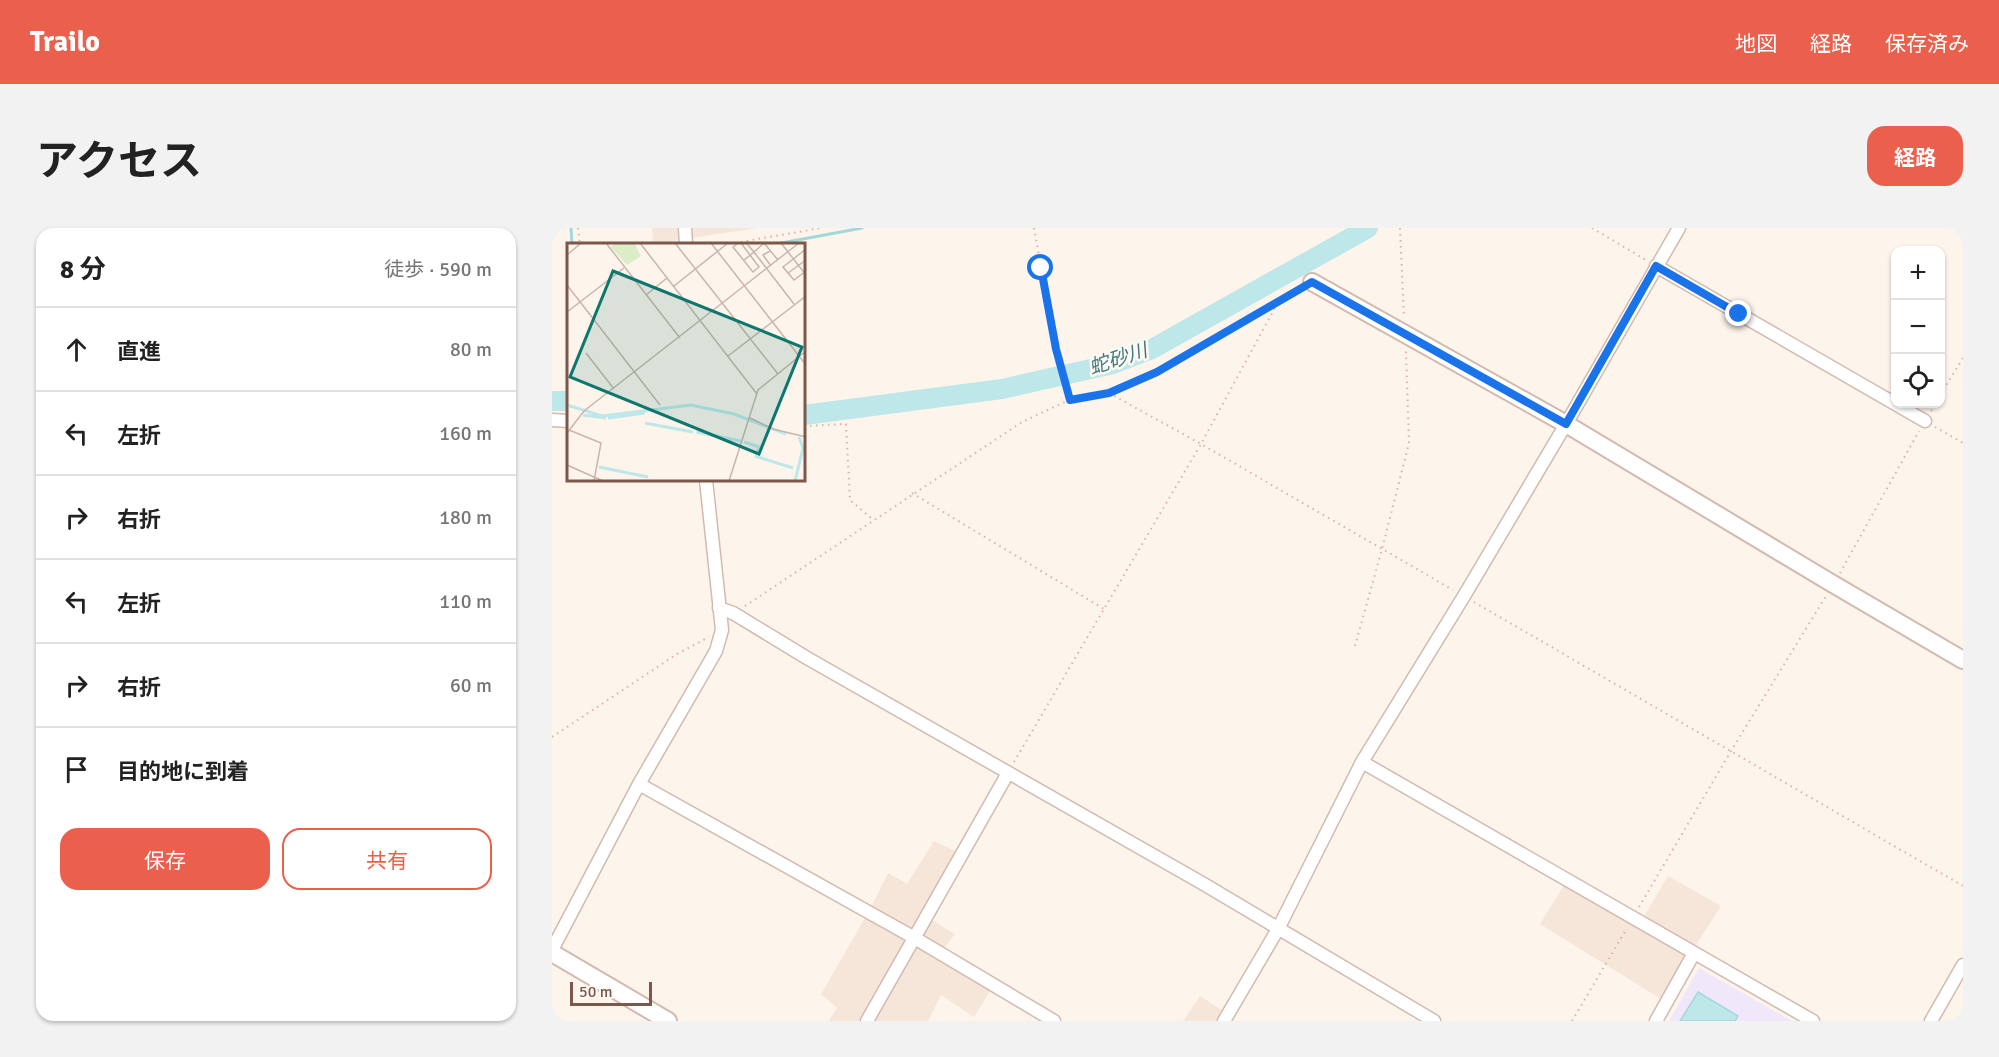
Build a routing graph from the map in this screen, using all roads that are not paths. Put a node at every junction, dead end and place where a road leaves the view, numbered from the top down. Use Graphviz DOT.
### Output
graph roads {
  1 [pos="685,228"];
  2 [pos="1679,228"];
  3 [pos="686,243"];
  4 [pos="1656,266"];
  5 [pos="1312,282"];
  6 [pos="552,420"];
  7 [pos="567,421"];
  8 [pos="1925,421"];
  9 [pos="1566,424"];
  10 [pos="706,482"];
  11 [pos="719,608"];
  12 [pos="1963,660"];
  13 [pos="1362,762"];
  14 [pos="1008,773"];
  15 [pos="639,784"];
  16 [pos="1278,929"];
  17 [pos="913,938"];
  18 [pos="552,952"];
  19 [pos="1694,953"];
  20 [pos="1963,965"];
  21 [pos="668,1021"];
  22 [pos="867,1021"];
  23 [pos="1054,1021"];
  24 [pos="1224,1021"];
  25 [pos="1434,1021"];
  26 [pos="1656,1021"];
  27 [pos="1813,1021"];
  28 [pos="1931,1021"];
  1 -- 3 [label="street"];
  2 -- 4 [label="street"];
  4 -- 8 [label="street"];
  4 -- 9 [label="street"];
  5 -- 9 [label="street"];
  6 -- 7 [label="street"];
  9 -- 12 [label="street"];
  9 -- 13 [label="street"];
  10 -- 11 [label="street"];
  11 -- 14 [label="street"];
  11 -- 15 [label="street"];
  13 -- 16 [label="street"];
  13 -- 19 [label="street"];
  14 -- 16 [label="street"];
  14 -- 17 [label="street"];
  15 -- 17 [label="street"];
  15 -- 18 [label="street"];
  16 -- 24 [label="street"];
  16 -- 25 [label="street"];
  17 -- 22 [label="street"];
  17 -- 23 [label="street"];
  18 -- 21 [label="street"];
  19 -- 26 [label="street"];
  19 -- 27 [label="street"];
  20 -- 28 [label="street"];
}
